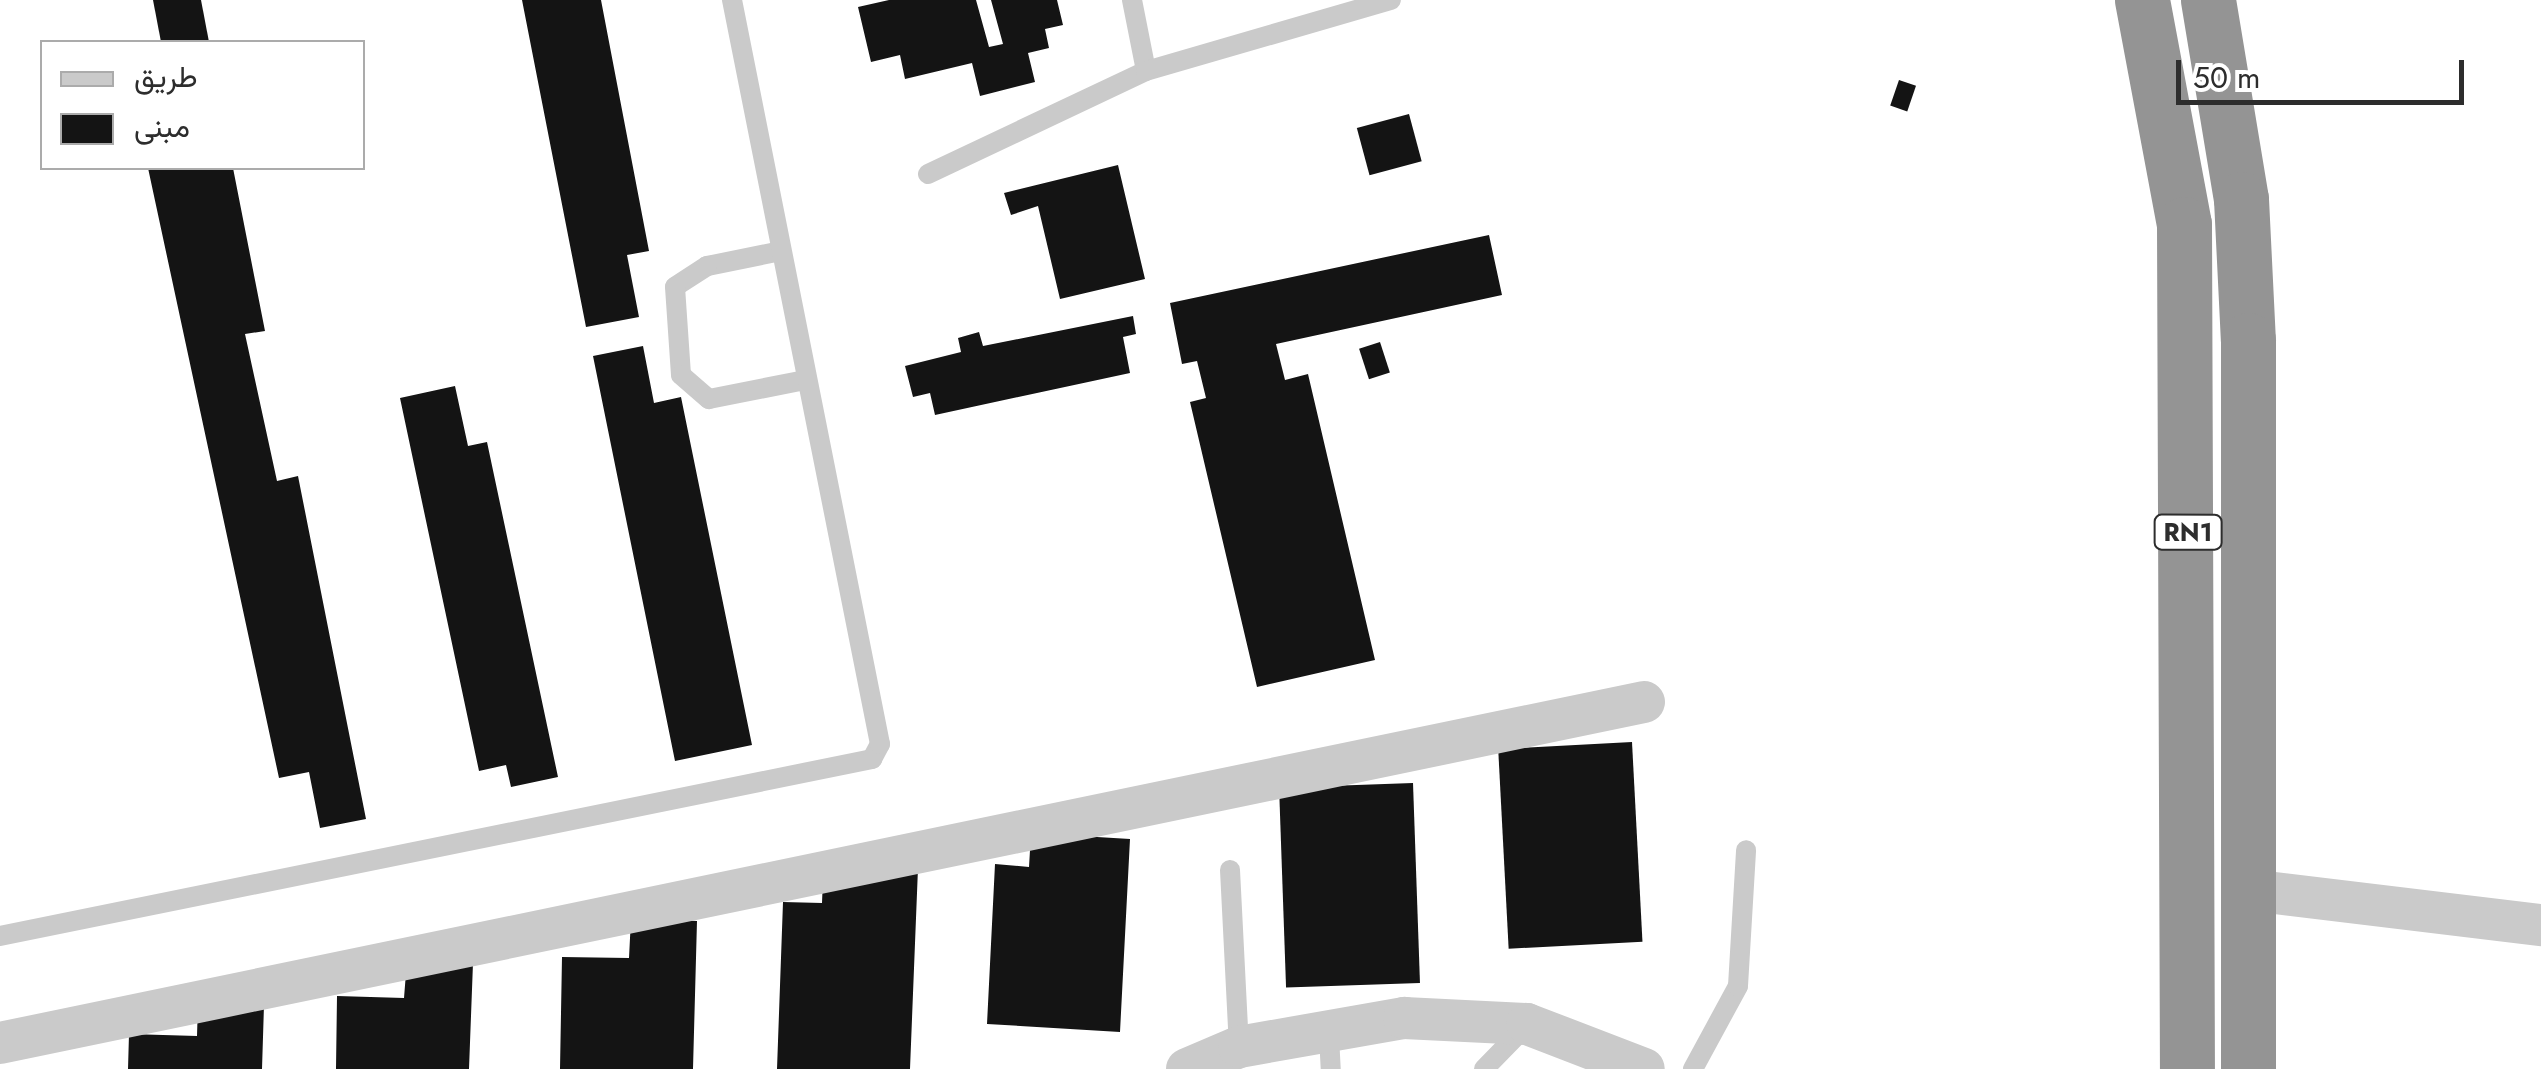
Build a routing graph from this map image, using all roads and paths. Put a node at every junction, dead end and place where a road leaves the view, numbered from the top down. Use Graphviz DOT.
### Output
graph roads {
  1 [pos="732,0"];
  2 [pos="1132,0"];
  3 [pos="1391,0"];
  4 [pos="2142,0"];
  5 [pos="2208,0"];
  6 [pos="1146,71"];
  7 [pos="928,174"];
  8 [pos="780,251"];
  9 [pos="805,380"];
  10 [pos="1644,702"];
  11 [pos="1746,850"];
  12 [pos="1230,870"];
  13 [pos="2250,890"];
  14 [pos="2541,925"];
  15 [pos="0,936"];
  16 [pos="1527,1024"];
  17 [pos="0,1043"];
  18 [pos="1239,1047"];
  19 [pos="1330,1052"];
  20 [pos="1187,1069"];
  21 [pos="1484,1069"];
  22 [pos="1644,1069"];
  23 [pos="1694,1069"];
  24 [pos="2186,1069"];
  25 [pos="2248,1069"];
  1 -- 8 [label="lane"];
  2 -- 6 [label="lane"];
  3 -- 6 [label="lane"];
  4 -- 24 [label="highway, RN1"];
  5 -- 13 [label="highway, RN1"];
  6 -- 7 [label="lane"];
  8 -- 9 [label="lane"];
  8 -- 9 [label="lane"];
  9 -- 15 [label="lane"];
  10 -- 17 [label="street"];
  11 -- 23 [label="lane"];
  12 -- 18 [label="lane"];
  13 -- 14 [label="street"];
  13 -- 25 [label="highway, RN1"];
  16 -- 19 [label="street"];
  16 -- 21 [label="lane"];
  16 -- 22 [label="street"];
  18 -- 19 [label="street"];
  18 -- 20 [label="street"];
}
